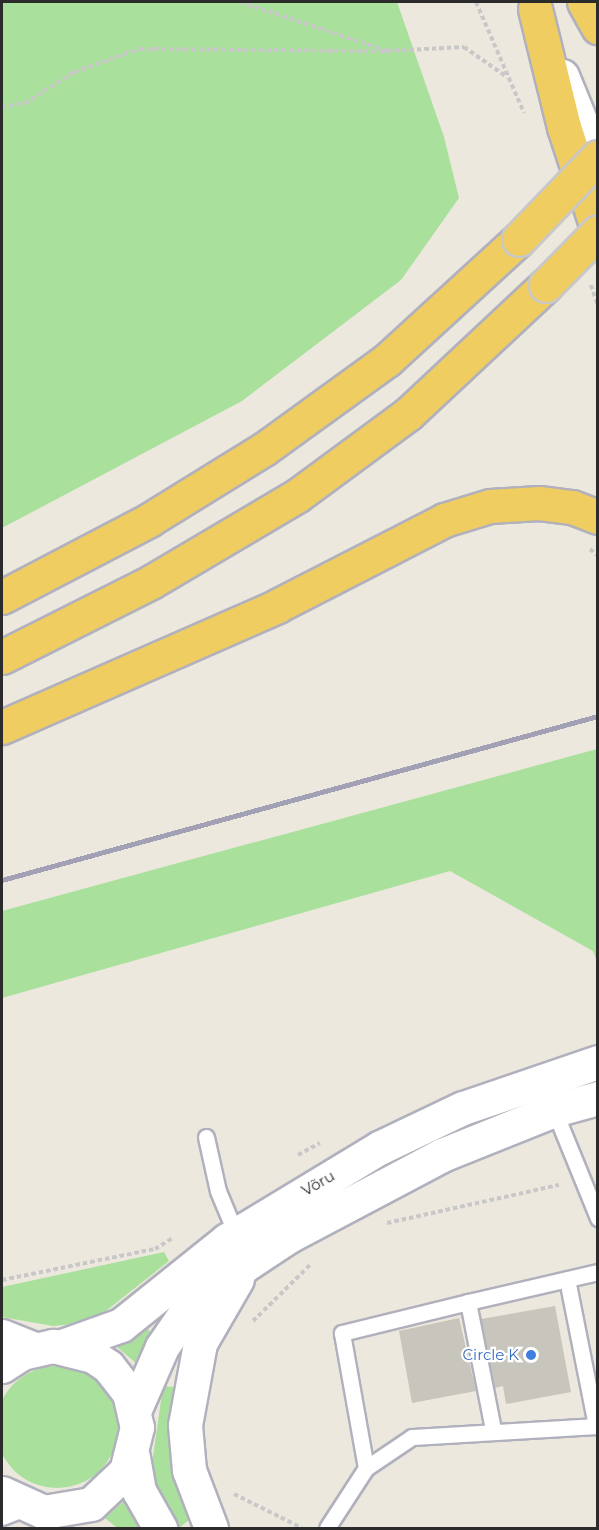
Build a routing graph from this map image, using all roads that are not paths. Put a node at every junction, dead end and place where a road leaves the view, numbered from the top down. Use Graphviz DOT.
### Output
graph roads {
  1 [pos="583,2"];
  2 [pos="534,5"];
  3 [pos="597,27"];
  4 [pos="597,41"];
  5 [pos="597,157"];
  6 [pos="597,164"];
  7 [pos="597,232"];
  8 [pos="597,518"];
  9 [pos="2,597"];
  10 [pos="2,657"];
  11 [pos="2,727"];
  12 [pos="597,1062"];
  13 [pos="597,1098"];
  14 [pos="554,1110"];
  15 [pos="207,1137"];
  16 [pos="597,1218"];
  17 [pos="236,1234"];
  18 [pos="245,1265"];
  19 [pos="597,1272"];
  20 [pos="567,1279"];
  21 [pos="468,1302"];
  22 [pos="2,1336"];
  23 [pos="48,1348"];
  24 [pos="2,1366"];
  25 [pos="135,1410"];
  26 [pos="597,1426"];
  27 [pos="493,1430"];
  28 [pos="133,1457"];
  29 [pos="366,1468"];
  30 [pos="21,1507"];
  31 [pos="83,1528"];
  32 [pos="160,1528"];
  33 [pos="211,1528"];
  34 [pos="327,1528"];
  1 -- 3 [label="highway"];
  1 -- 4 [label="main road"];
  2 -- 6 [label="main road"];
  2 -- 7 [label="highway"];
  5 -- 9 [label="highway, bridge"];
  7 -- 10 [label="highway, bridge"];
  8 -- 11 [label="highway"];
  12 -- 17 [label="main road, Võru"];
  13 -- 14 [label="main road"];
  14 -- 16 [label="lane"];
  14 -- 18 [label="main road"];
  15 -- 17 [label="lane"];
  17 -- 23 [label="main road, Võru"];
  18 -- 25 [label="main road"];
  18 -- 33 [label="main road"];
  19 -- 20 [label="lane"];
  20 -- 21 [label="lane"];
  20 -- 26 [label="lane"];
  21 -- 27 [label="lane"];
  21 -- 29 [label="lane"];
  22 -- 23 [label="main road"];
  23 -- 24 [label="main road, Võru"];
  23 -- 25 [label="main road"];
  25 -- 28 [label="main road"];
  26 -- 27 [label="lane"];
  27 -- 29 [label="lane"];
  28 -- 30 [label="main road"];
  28 -- 32 [label="main road"];
  29 -- 34 [label="lane"];
  30 -- 31 [label="main road"];
}
